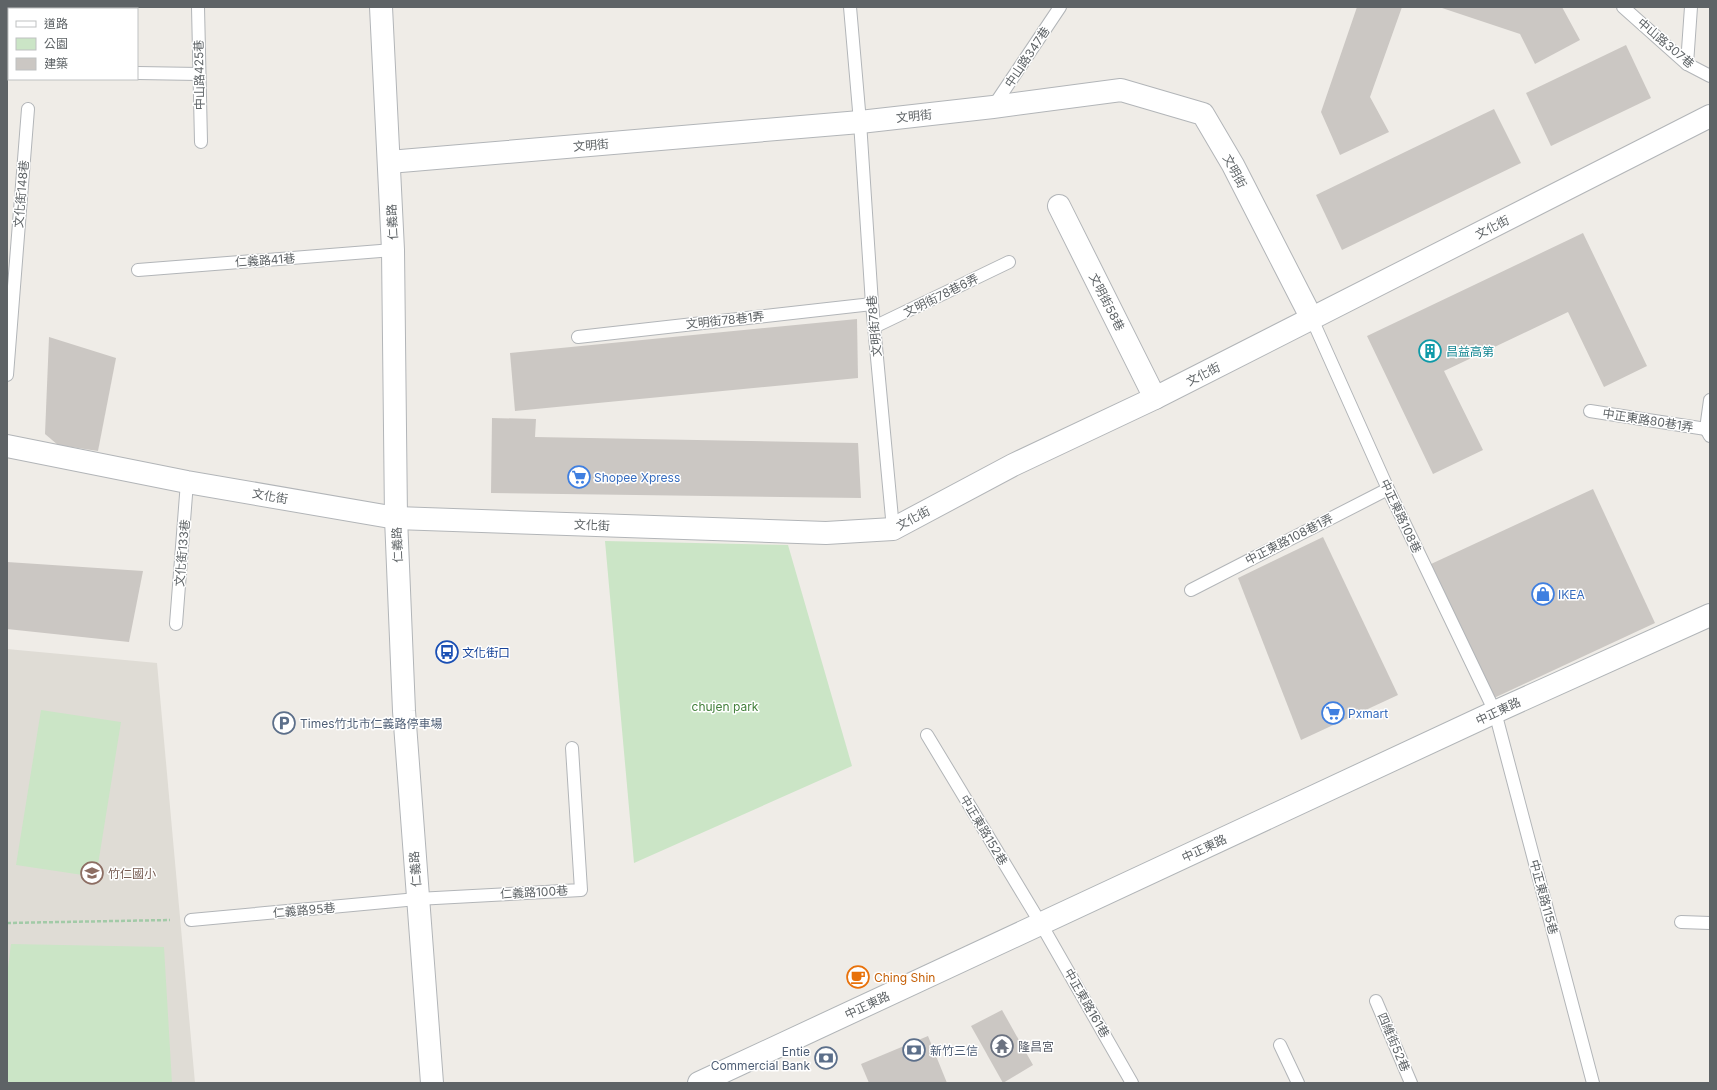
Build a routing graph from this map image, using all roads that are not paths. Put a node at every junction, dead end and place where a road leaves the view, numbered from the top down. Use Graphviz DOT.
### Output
graph roads {
  1 [pos="198,7"];
  2 [pos="381,7"];
  3 [pos="850,7"];
  4 [pos="1060,7"];
  5 [pos="1623,7"];
  6 [pos="1691,7"];
  7 [pos="1687,64"];
  8 [pos="138,73"];
  9 [pos="199,74"];
  10 [pos="1710,76"];
  11 [pos="993,107"];
  12 [pos="28,109"];
  13 [pos="1710,116"];
  14 [pos="860,122"];
  15 [pos="201,142"];
  16 [pos="389,162"];
  17 [pos="1059,206"];
  18 [pos="393,250"];
  19 [pos="1008,262"];
  20 [pos="138,270"];
  21 [pos="11,278"];
  22 [pos="872,304"];
  23 [pos="1312,319"];
  24 [pos="874,327"];
  25 [pos="578,337"];
  26 [pos="7,375"];
  27 [pos="1155,398"];
  28 [pos="1710,400"];
  29 [pos="1590,411"];
  30 [pos="1708,433"];
  31 [pos="7,446"];
  32 [pos="187,482"];
  33 [pos="1388,489"];
  34 [pos="396,518"];
  35 [pos="893,529"];
  36 [pos="1191,590"];
  37 [pos="1710,615"];
  38 [pos="176,624"];
  39 [pos="1495,712"];
  40 [pos="927,735"];
  41 [pos="572,748"];
  42 [pos="417,899"];
  43 [pos="191,920"];
  44 [pos="1681,922"];
  45 [pos="1710,923"];
  46 [pos="1042,924"];
  47 [pos="1376,1001"];
  48 [pos="1280,1045"];
  49 [pos="432,1083"];
  50 [pos="699,1083"];
  51 [pos="1132,1083"];
  52 [pos="1298,1083"];
  53 [pos="1411,1083"];
  54 [pos="1593,1083"];
  1 -- 9 [label="lane, 中山路425巷"];
  2 -- 16 [label="street, 仁義路"];
  3 -- 14 [label="lane, 文明街78巷"];
  4 -- 11 [label="lane, 中山路347巷"];
  5 -- 7 [label="lane, 中山路307巷"];
  6 -- 7 [label="lane"];
  7 -- 10 [label="lane, 中山路307巷"];
  8 -- 9 [label="lane"];
  9 -- 15 [label="lane, 中山路425巷"];
  11 -- 14 [label="street, 文明街"];
  11 -- 23 [label="street, 文明街"];
  12 -- 21 [label="lane, 文化街148巷"];
  13 -- 23 [label="street, 文化街"];
  14 -- 16 [label="street, 文明街"];
  14 -- 22 [label="lane, 文明街78巷"];
  16 -- 18 [label="street, 仁義路"];
  17 -- 27 [label="street, 文明街58巷"];
  18 -- 20 [label="lane, 仁義路41巷"];
  18 -- 34 [label="street, 仁義路"];
  19 -- 24 [label="lane, 文明街78巷6弄"];
  21 -- 26 [label="lane, 文化街148巷"];
  22 -- 24 [label="lane, 文明街78巷"];
  22 -- 25 [label="lane, 文明街78巷1弄"];
  23 -- 27 [label="street, 文化街"];
  23 -- 33 [label="lane, 中正東路108巷"];
  24 -- 35 [label="lane, 文明街78巷"];
  27 -- 35 [label="street, 文化街"];
  28 -- 30 [label="lane"];
  29 -- 30 [label="lane, 中正東路80巷1弄"];
  31 -- 32 [label="street, 文化街"];
  32 -- 34 [label="street, 文化街"];
  32 -- 38 [label="lane, 文化街133巷"];
  33 -- 36 [label="lane, 中正東路108巷1弄"];
  33 -- 39 [label="lane, 中正東路108巷"];
  34 -- 35 [label="street, 文化街"];
  34 -- 42 [label="street, 仁義路"];
  37 -- 39 [label="street, 中正東路"];
  39 -- 46 [label="street, 中正東路"];
  39 -- 54 [label="lane, 中正東路115巷"];
  40 -- 46 [label="lane, 中正東路152巷"];
  41 -- 42 [label="lane, 仁義路100巷"];
  42 -- 43 [label="lane, 仁義路95巷"];
  42 -- 49 [label="street, 仁義路"];
  44 -- 45 [label="lane"];
  46 -- 50 [label="street, 中正東路"];
  46 -- 51 [label="lane, 中正東路161巷"];
  47 -- 53 [label="lane, 四維街52巷"];
  48 -- 52 [label="lane"];
}
